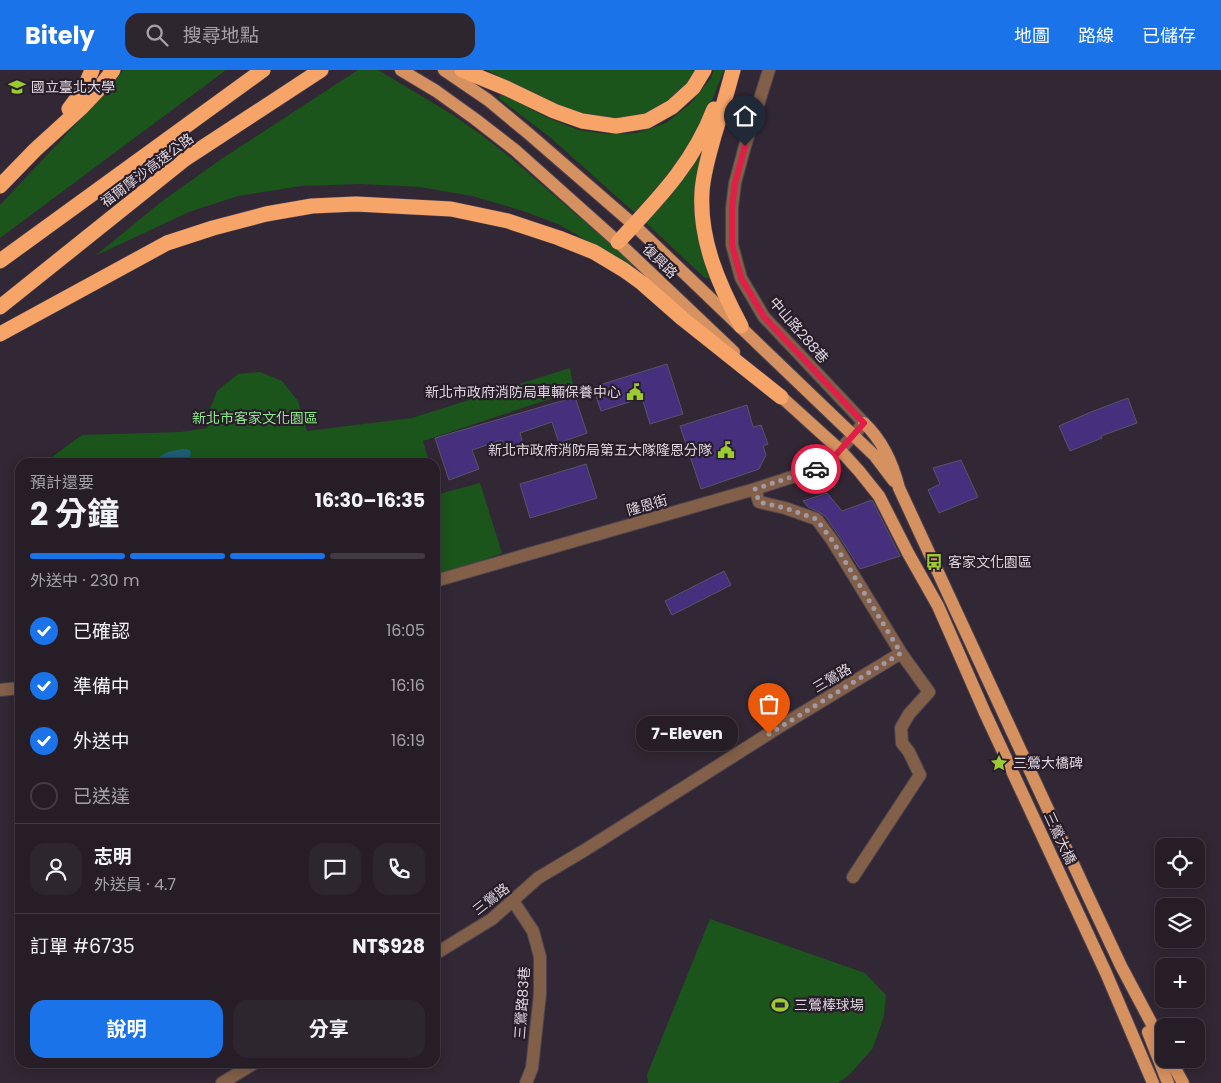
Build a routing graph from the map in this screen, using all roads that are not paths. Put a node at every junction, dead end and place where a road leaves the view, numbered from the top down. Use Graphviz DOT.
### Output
graph roads {
  1 [pos="92,70"];
  2 [pos="113,70"];
  3 [pos="262,70"];
  4 [pos="401,70"];
  5 [pos="444,70"];
  6 [pos="462,70"];
  7 [pos="704,70"];
  8 [pos="729,70"];
  9 [pos="733,70"];
  10 [pos="769,70"];
  11 [pos="319,72"];
  12 [pos="35,150"];
  13 [pos="0,186"];
  14 [pos="634,225"];
  15 [pos="618,242"];
  16 [pos="0,261"];
  17 [pos="0,307"];
  18 [pos="741,326"];
  19 [pos="0,334"];
  20 [pos="781,397"];
  21 [pos="864,423"];
  22 [pos="854,435"];
  23 [pos="840,450"];
  24 [pos="899,488"];
  25 [pos="755,489"];
  26 [pos="880,496"];
  27 [pos="440,580"];
  28 [pos="901,653"];
  29 [pos="15,688"];
  30 [pos="0,690"];
  31 [pos="853,877"];
  32 [pos="513,901"];
  33 [pos="440,951"];
  34 [pos="1121,966"];
  35 [pos="1106,973"];
  36 [pos="1155,1030"];
  37 [pos="246,1068"];
  38 [pos="1175,1068"];
  39 [pos="222,1083"];
  40 [pos="526,1083"];
  41 [pos="1153,1083"];
  42 [pos="1167,1083"];
  43 [pos="1183,1083"];
  1 -- 12 [label="highway"];
  2 -- 12 [label="highway"];
  3 -- 16 [label="highway, 福爾摩沙高速公路"];
  4 -- 15 [label="main road, 復興路"];
  5 -- 14 [label="main road, 復興路"];
  6 -- 7 [label="highway"];
  8 -- 14 [label="highway"];
  9 -- 18 [label="highway"];
  10 -- 21 [label="street, 中山路288巷"];
  11 -- 17 [label="highway, 福爾摩沙高速公路"];
  12 -- 13 [label="highway"];
  14 -- 15 [label="highway"];
  14 -- 18 [label="main road, 復興路"];
  15 -- 20 [label="main road, 復興路"];
  18 -- 22 [label="main road, 復興路"];
  19 -- 20 [label="highway"];
  20 -- 23 [label="main road, 復興路"];
  21 -- 22 [label="street, 隆恩街"];
  21 -- 24 [label="main road"];
  22 -- 23 [label="street, 隆恩街"];
  22 -- 24 [label="main road, 復興路"];
  23 -- 25 [label="street, 隆恩街"];
  23 -- 26 [label="main road, 復興路"];
  24 -- 34 [label="main road, 三鶯大橋"];
  25 -- 27 [label="street, 隆恩街"];
  25 -- 28 [label="street"];
  26 -- 35 [label="main road, 三鶯大橋"];
  28 -- 31 [label="street"];
  28 -- 32 [label="street, 三鶯路"];
  29 -- 30 [label="street"];
  32 -- 33 [label="street, 三鶯路"];
  32 -- 40 [label="street, 三鶯路83巷"];
  34 -- 36 [label="main road, 三鶯大橋"];
  34 -- 42 [label="main road"];
  35 -- 41 [label="main road, 三鶯大橋"];
  35 -- 42 [label="main road"];
  37 -- 39 [label="street"];
  38 -- 43 [label="main road"];
}
